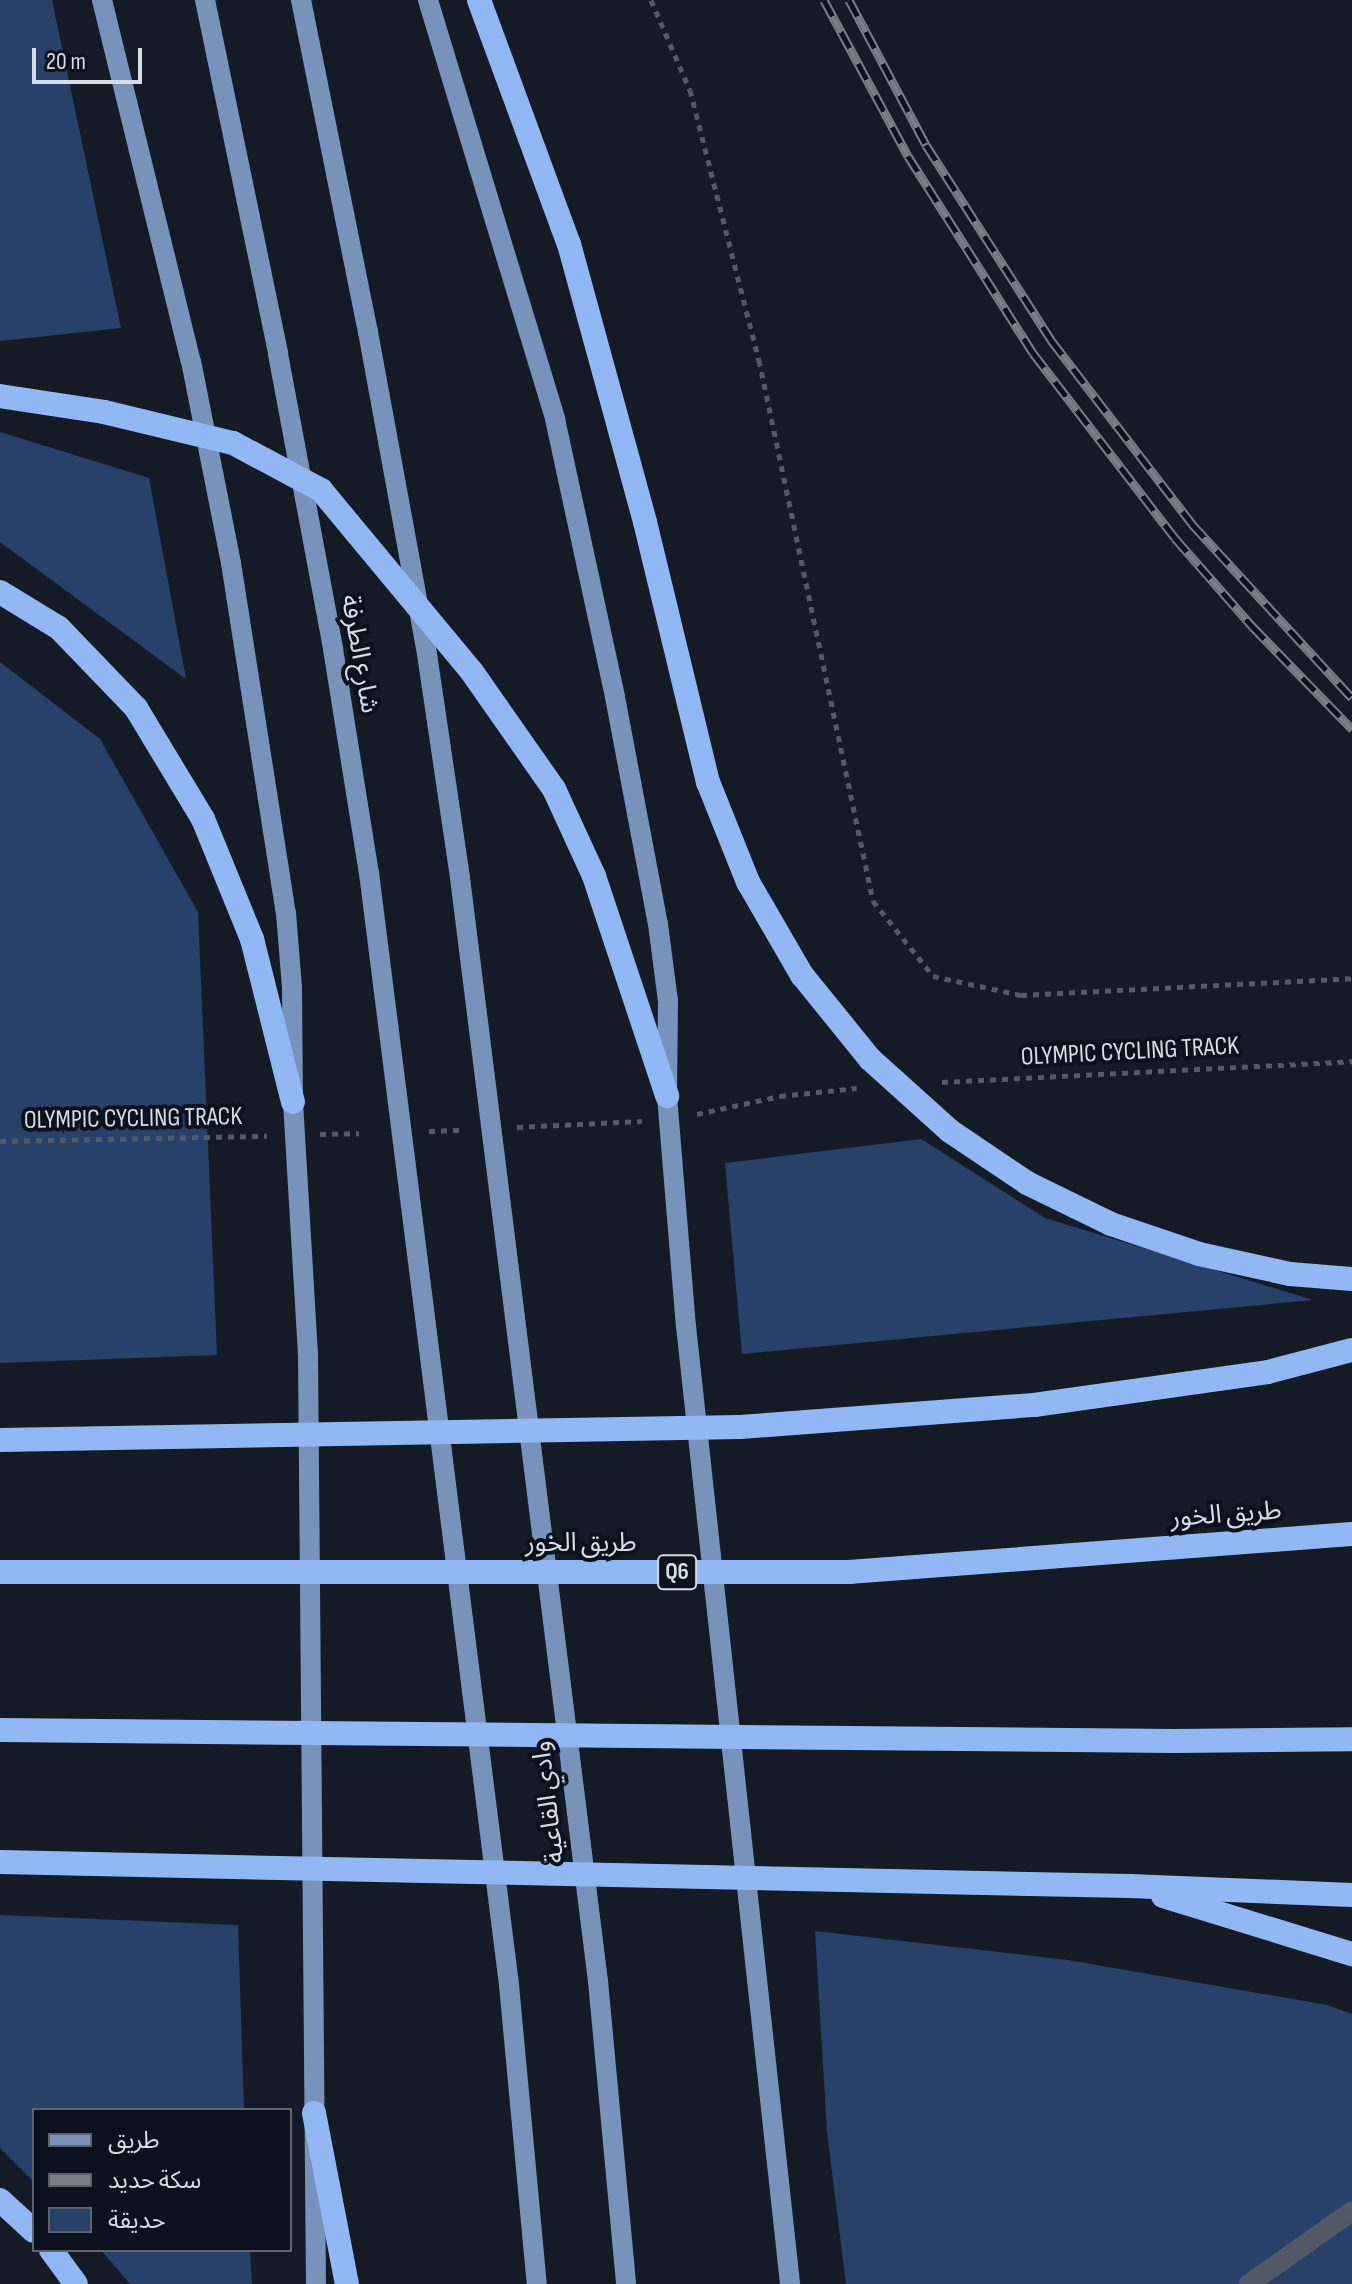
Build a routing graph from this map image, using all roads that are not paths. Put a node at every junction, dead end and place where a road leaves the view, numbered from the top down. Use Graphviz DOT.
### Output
graph roads {
  1 [pos="102,0"];
  2 [pos="205,0"];
  3 [pos="301,0"];
  4 [pos="428,0"];
  5 [pos="479,0"];
  6 [pos="0,396"];
  7 [pos="0,592"];
  8 [pos="667,1096"];
  9 [pos="293,1102"];
  10 [pos="1352,1279"];
  11 [pos="1352,1350"];
  12 [pos="0,1440"];
  13 [pos="1352,1534"];
  14 [pos="0,1572"];
  15 [pos="0,1730"];
  16 [pos="1352,1739"];
  17 [pos="0,1862"];
  18 [pos="1130,1886"];
  19 [pos="1352,1895"];
  20 [pos="1352,1954"];
  21 [pos="314,2113"];
  22 [pos="0,2200"];
  23 [pos="1352,2211"];
  24 [pos="32,2229"];
  25 [pos="52,2252"];
  26 [pos="76,2284"];
  27 [pos="316,2284"];
  28 [pos="347,2284"];
  29 [pos="537,2284"];
  30 [pos="626,2284"];
  31 [pos="790,2284"];
  32 [pos="1249,2284"];
  1 -- 9 [label="main road"];
  2 -- 29 [label="main road, شارع الطرفة"];
  3 -- 30 [label="main road, وادي القاعية"];
  4 -- 8 [label="main road"];
  5 -- 10 [label="highway"];
  6 -- 8 [label="highway"];
  7 -- 9 [label="highway"];
  8 -- 31 [label="main road"];
  9 -- 21 [label="main road"];
  11 -- 12 [label="highway"];
  13 -- 14 [label="highway, طريق الخور / Q6"];
  15 -- 16 [label="highway"];
  17 -- 18 [label="highway"];
  18 -- 19 [label="highway"];
  18 -- 20 [label="highway"];
  21 -- 27 [label="main road"];
  21 -- 28 [label="highway"];
  22 -- 24 [label="highway"];
  23 -- 32 [label="lane"];
  25 -- 26 [label="highway"];
}
